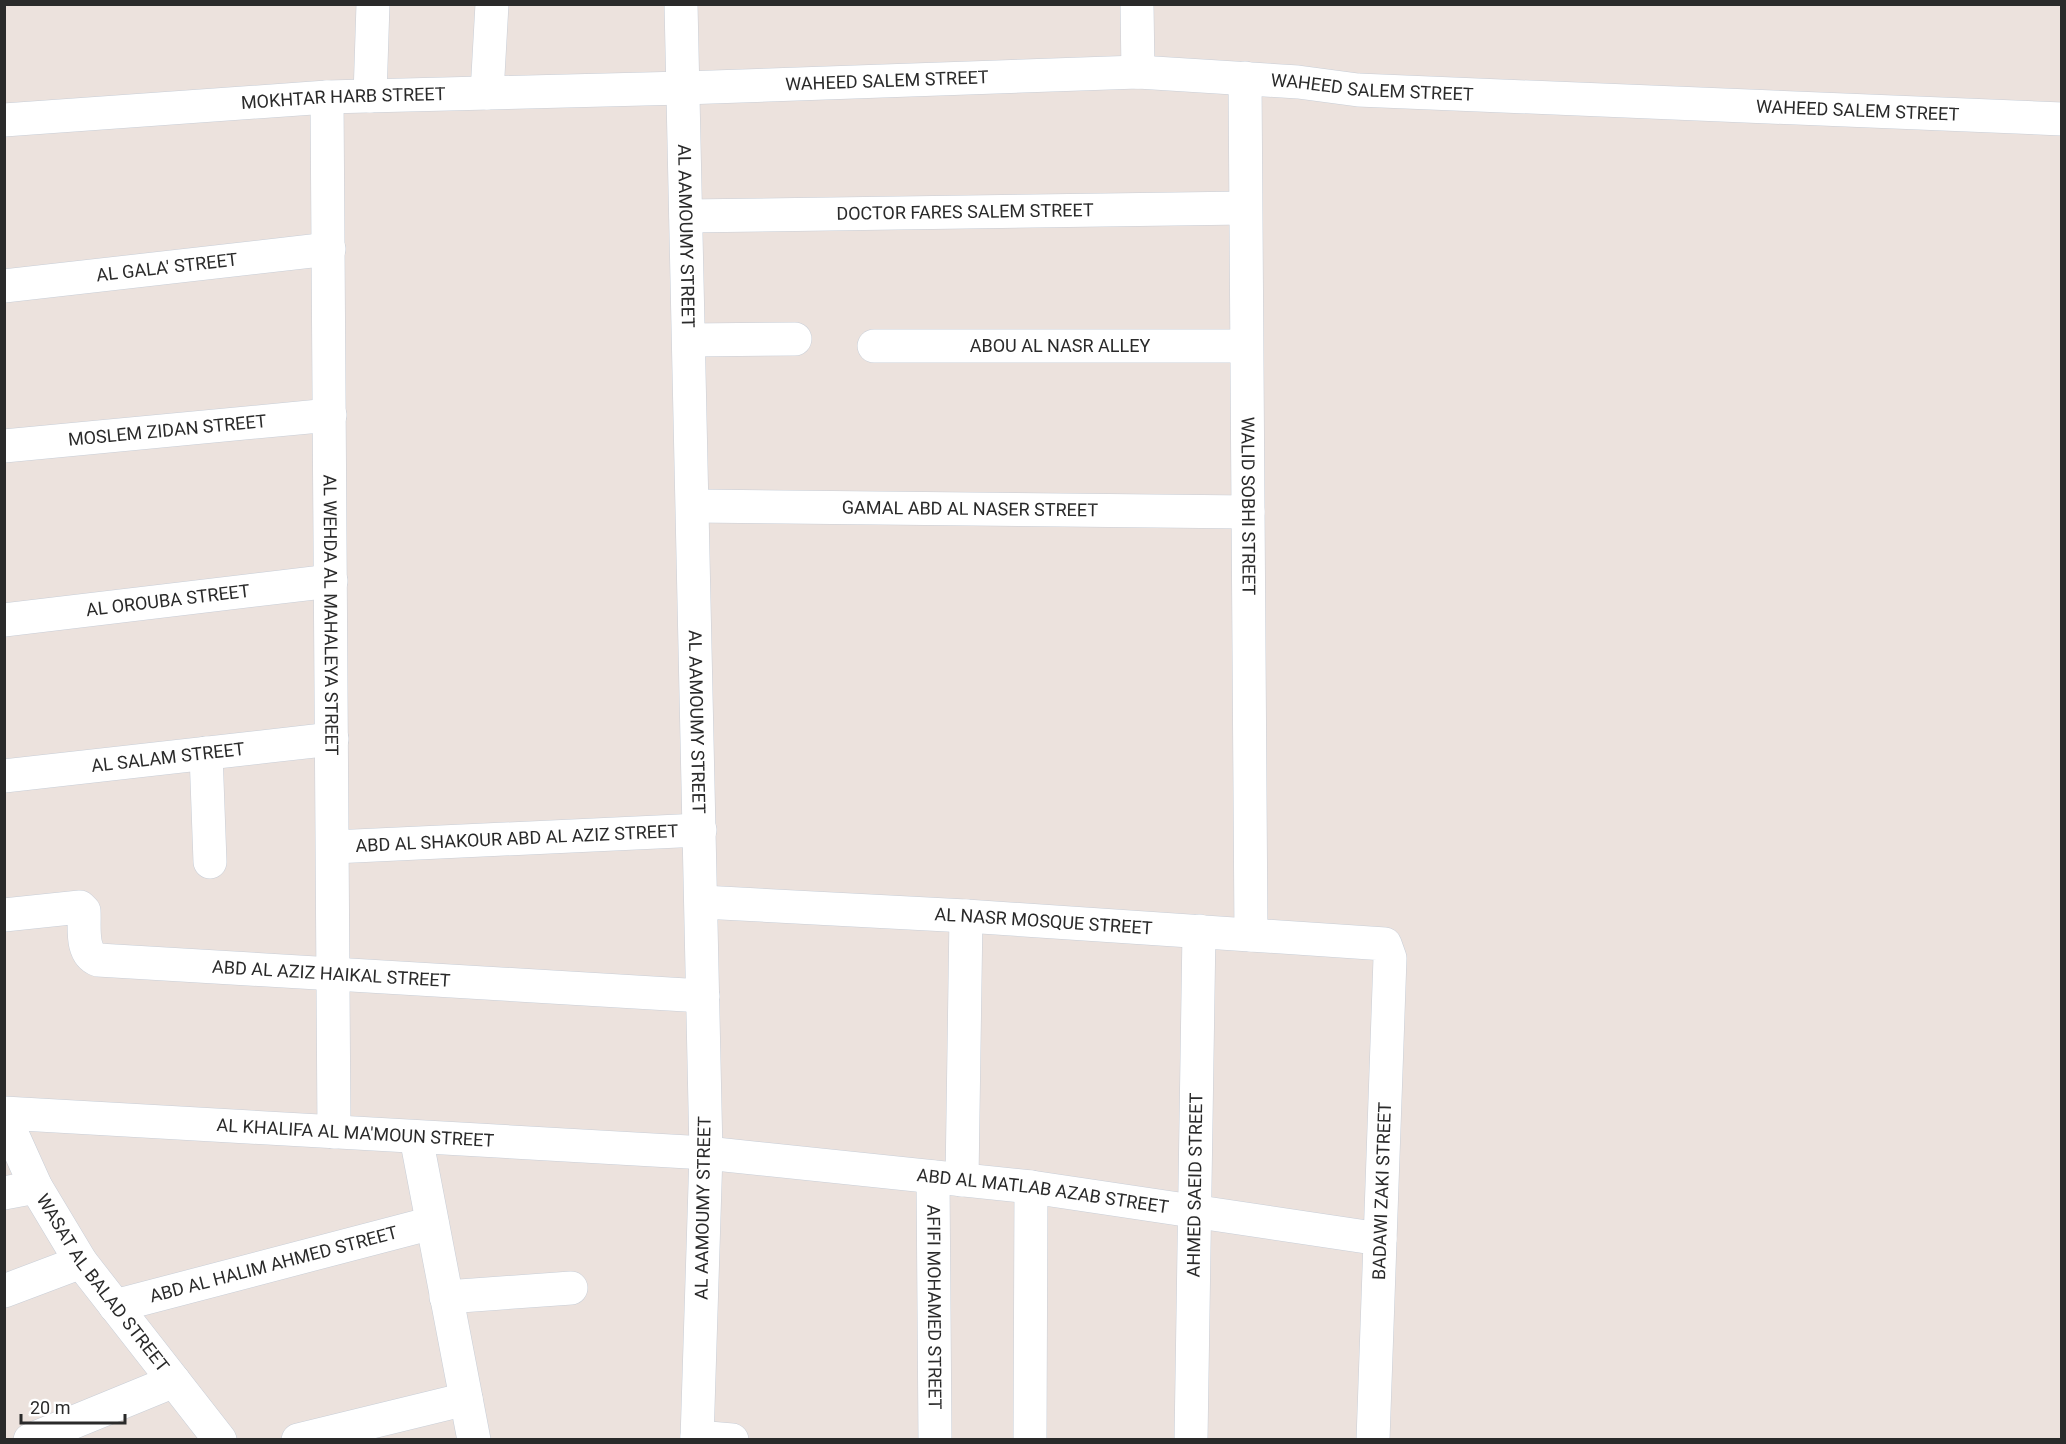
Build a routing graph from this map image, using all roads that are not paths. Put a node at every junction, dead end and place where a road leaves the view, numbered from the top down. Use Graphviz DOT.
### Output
graph roads {
  1 [pos="373,4"];
  2 [pos="492,4"];
  3 [pos="681,4"];
  4 [pos="1137,4"];
  5 [pos="1138,72"];
  6 [pos="1245,78"];
  7 [pos="683,88"];
  8 [pos="487,93"];
  9 [pos="370,96"];
  10 [pos="327,97"];
  11 [pos="4,114"];
  12 [pos="2061,119"];
  13 [pos="5,120"];
  14 [pos="1245,208"];
  15 [pos="686,216"];
  16 [pos="329,249"];
  17 [pos="4,286"];
  18 [pos="795,339"];
  19 [pos="689,340"];
  20 [pos="874,346"];
  21 [pos="1246,346"];
  22 [pos="330,415"];
  23 [pos="4,446"];
  24 [pos="694,506"];
  25 [pos="1248,512"];
  26 [pos="331,581"];
  27 [pos="4,620"];
  28 [pos="332,739"];
  29 [pos="206,753"];
  30 [pos="4,776"];
  31 [pos="700,830"];
  32 [pos="333,847"];
  33 [pos="210,862"];
  34 [pos="702,902"];
  35 [pos="4,915"];
  36 [pos="966,916"];
  37 [pos="1199,931"];
  38 [pos="1251,934"];
  39 [pos="1385,944"];
  40 [pos="333,973"];
  41 [pos="703,996"];
  42 [pos="4,1114"];
  43 [pos="334,1132"];
  44 [pos="416,1137"];
  45 [pos="706,1153"];
  46 [pos="948,1178"];
  47 [pos="36,1187"];
  48 [pos="1031,1187"];
  49 [pos="4,1193"];
  50 [pos="1195,1211"];
  51 [pos="432,1224"];
  52 [pos="1380,1239"];
  53 [pos="81,1262"];
  54 [pos="571,1288"];
  55 [pos="4,1292"];
  56 [pos="446,1297"];
  57 [pos="115,1306"];
  58 [pos="174,1381"];
  59 [pos="466,1399"];
  60 [pos="697,1438"];
  61 [pos="30,1440"];
  62 [pos="220,1440"];
  63 [pos="298,1440"];
  64 [pos="474,1440"];
  65 [pos="732,1440"];
  66 [pos="935,1440"];
  67 [pos="1030,1440"];
  68 [pos="1191,1440"];
  69 [pos="1373,1440"];
  1 -- 9 [label="street"];
  2 -- 8 [label="street"];
  3 -- 7 [label="street, AL AAMOUMY STREET"];
  4 -- 5 [label="street"];
  5 -- 6 [label="street, WAHEED SALEM STREET"];
  5 -- 7 [label="street, WAHEED SALEM STREET"];
  6 -- 12 [label="street, WAHEED SALEM STREET"];
  6 -- 14 [label="street, WALID SOBHI STREET"];
  7 -- 8 [label="street, MOKHTAR HARB STREET"];
  7 -- 15 [label="street, AL AAMOUMY STREET"];
  8 -- 9 [label="street, MOKHTAR HARB STREET"];
  9 -- 10 [label="street, MOKHTAR HARB STREET"];
  10 -- 13 [label="street, MOKHTAR HARB STREET"];
  10 -- 16 [label="street, AL WEHDA AL MAHALEYA STREET"];
  11 -- 13 [label="street"];
  14 -- 15 [label="street, DOCTOR FARES SALEM STREET"];
  14 -- 21 [label="street, WALID SOBHI STREET"];
  15 -- 19 [label="street, AL AAMOUMY STREET"];
  16 -- 17 [label="street, AL GALA' STREET"];
  16 -- 22 [label="street, AL WEHDA AL MAHALEYA STREET"];
  18 -- 19 [label="street"];
  19 -- 24 [label="street, AL AAMOUMY STREET"];
  20 -- 21 [label="street, ABOU AL NASR ALLEY"];
  21 -- 25 [label="street, WALID SOBHI STREET"];
  22 -- 23 [label="street, MOSLEM ZIDAN STREET"];
  22 -- 26 [label="street, AL WEHDA AL MAHALEYA STREET"];
  24 -- 25 [label="street, GAMAL ABD AL NASER STREET"];
  24 -- 31 [label="street, AL AAMOUMY STREET"];
  25 -- 38 [label="street, WALID SOBHI STREET"];
  26 -- 27 [label="street, AL OROUBA STREET"];
  26 -- 28 [label="street, AL WEHDA AL MAHALEYA STREET"];
  28 -- 29 [label="street, AL SALAM STREET"];
  28 -- 32 [label="street, AL WEHDA AL MAHALEYA STREET"];
  29 -- 30 [label="street, AL SALAM STREET"];
  29 -- 33 [label="street"];
  31 -- 32 [label="street, ABD AL SHAKOUR ABD AL AZIZ STREET"];
  31 -- 34 [label="street, AL AAMOUMY STREET"];
  32 -- 40 [label="street, AL WEHDA AL MAHALEYA STREET"];
  34 -- 36 [label="street, AL NASR MOSQUE STREET"];
  34 -- 41 [label="street, AL AAMOUMY STREET"];
  35 -- 40 [label="street, ABD AL AZIZ HAIKAL STREET"];
  36 -- 37 [label="street, AL NASR MOSQUE STREET"];
  36 -- 46 [label="street, AFIFI MOHAMED STREET"];
  37 -- 38 [label="street, AL NASR MOSQUE STREET"];
  37 -- 50 [label="street, AHMED SAEID STREET"];
  38 -- 39 [label="street, AL NASR MOSQUE STREET"];
  39 -- 52 [label="street, BADAWI ZAKI STREET"];
  40 -- 41 [label="street, ABD AL AZIZ HAIKAL STREET"];
  40 -- 43 [label="street, AL WEHDA AL MAHALEYA STREET"];
  41 -- 45 [label="street, AL AAMOUMY STREET"];
  42 -- 43 [label="street, AL KHALIFA AL MA'MOUN STREET"];
  42 -- 47 [label="street, WASAT AL BALAD STREET"];
  43 -- 44 [label="street, AL KHALIFA AL MA'MOUN STREET"];
  44 -- 45 [label="street, AL KHALIFA AL MA'MOUN STREET"];
  44 -- 51 [label="street"];
  45 -- 46 [label="street, ABD AL MATLAB AZAB STREET"];
  45 -- 60 [label="street, AL AAMOUMY STREET"];
  46 -- 48 [label="street, ABD AL MATLAB AZAB STREET"];
  46 -- 66 [label="street, AFIFI MOHAMED STREET"];
  47 -- 49 [label="street"];
  47 -- 53 [label="street, WASAT AL BALAD STREET"];
  48 -- 50 [label="street, ABD AL MATLAB AZAB STREET"];
  48 -- 67 [label="street"];
  50 -- 52 [label="street, ABD AL MATLAB AZAB STREET"];
  50 -- 68 [label="street, AHMED SAEID STREET"];
  51 -- 56 [label="street"];
  51 -- 57 [label="street, ABD AL HALIM AHMED STREET"];
  52 -- 69 [label="street, BADAWI ZAKI STREET"];
  53 -- 55 [label="street"];
  53 -- 57 [label="street, WASAT AL BALAD STREET"];
  54 -- 56 [label="street"];
  56 -- 59 [label="street"];
  57 -- 58 [label="street, WASAT AL BALAD STREET"];
  58 -- 61 [label="street"];
  58 -- 62 [label="street, WASAT AL BALAD STREET"];
  59 -- 63 [label="street"];
  59 -- 64 [label="street"];
  60 -- 65 [label="street"];
}
